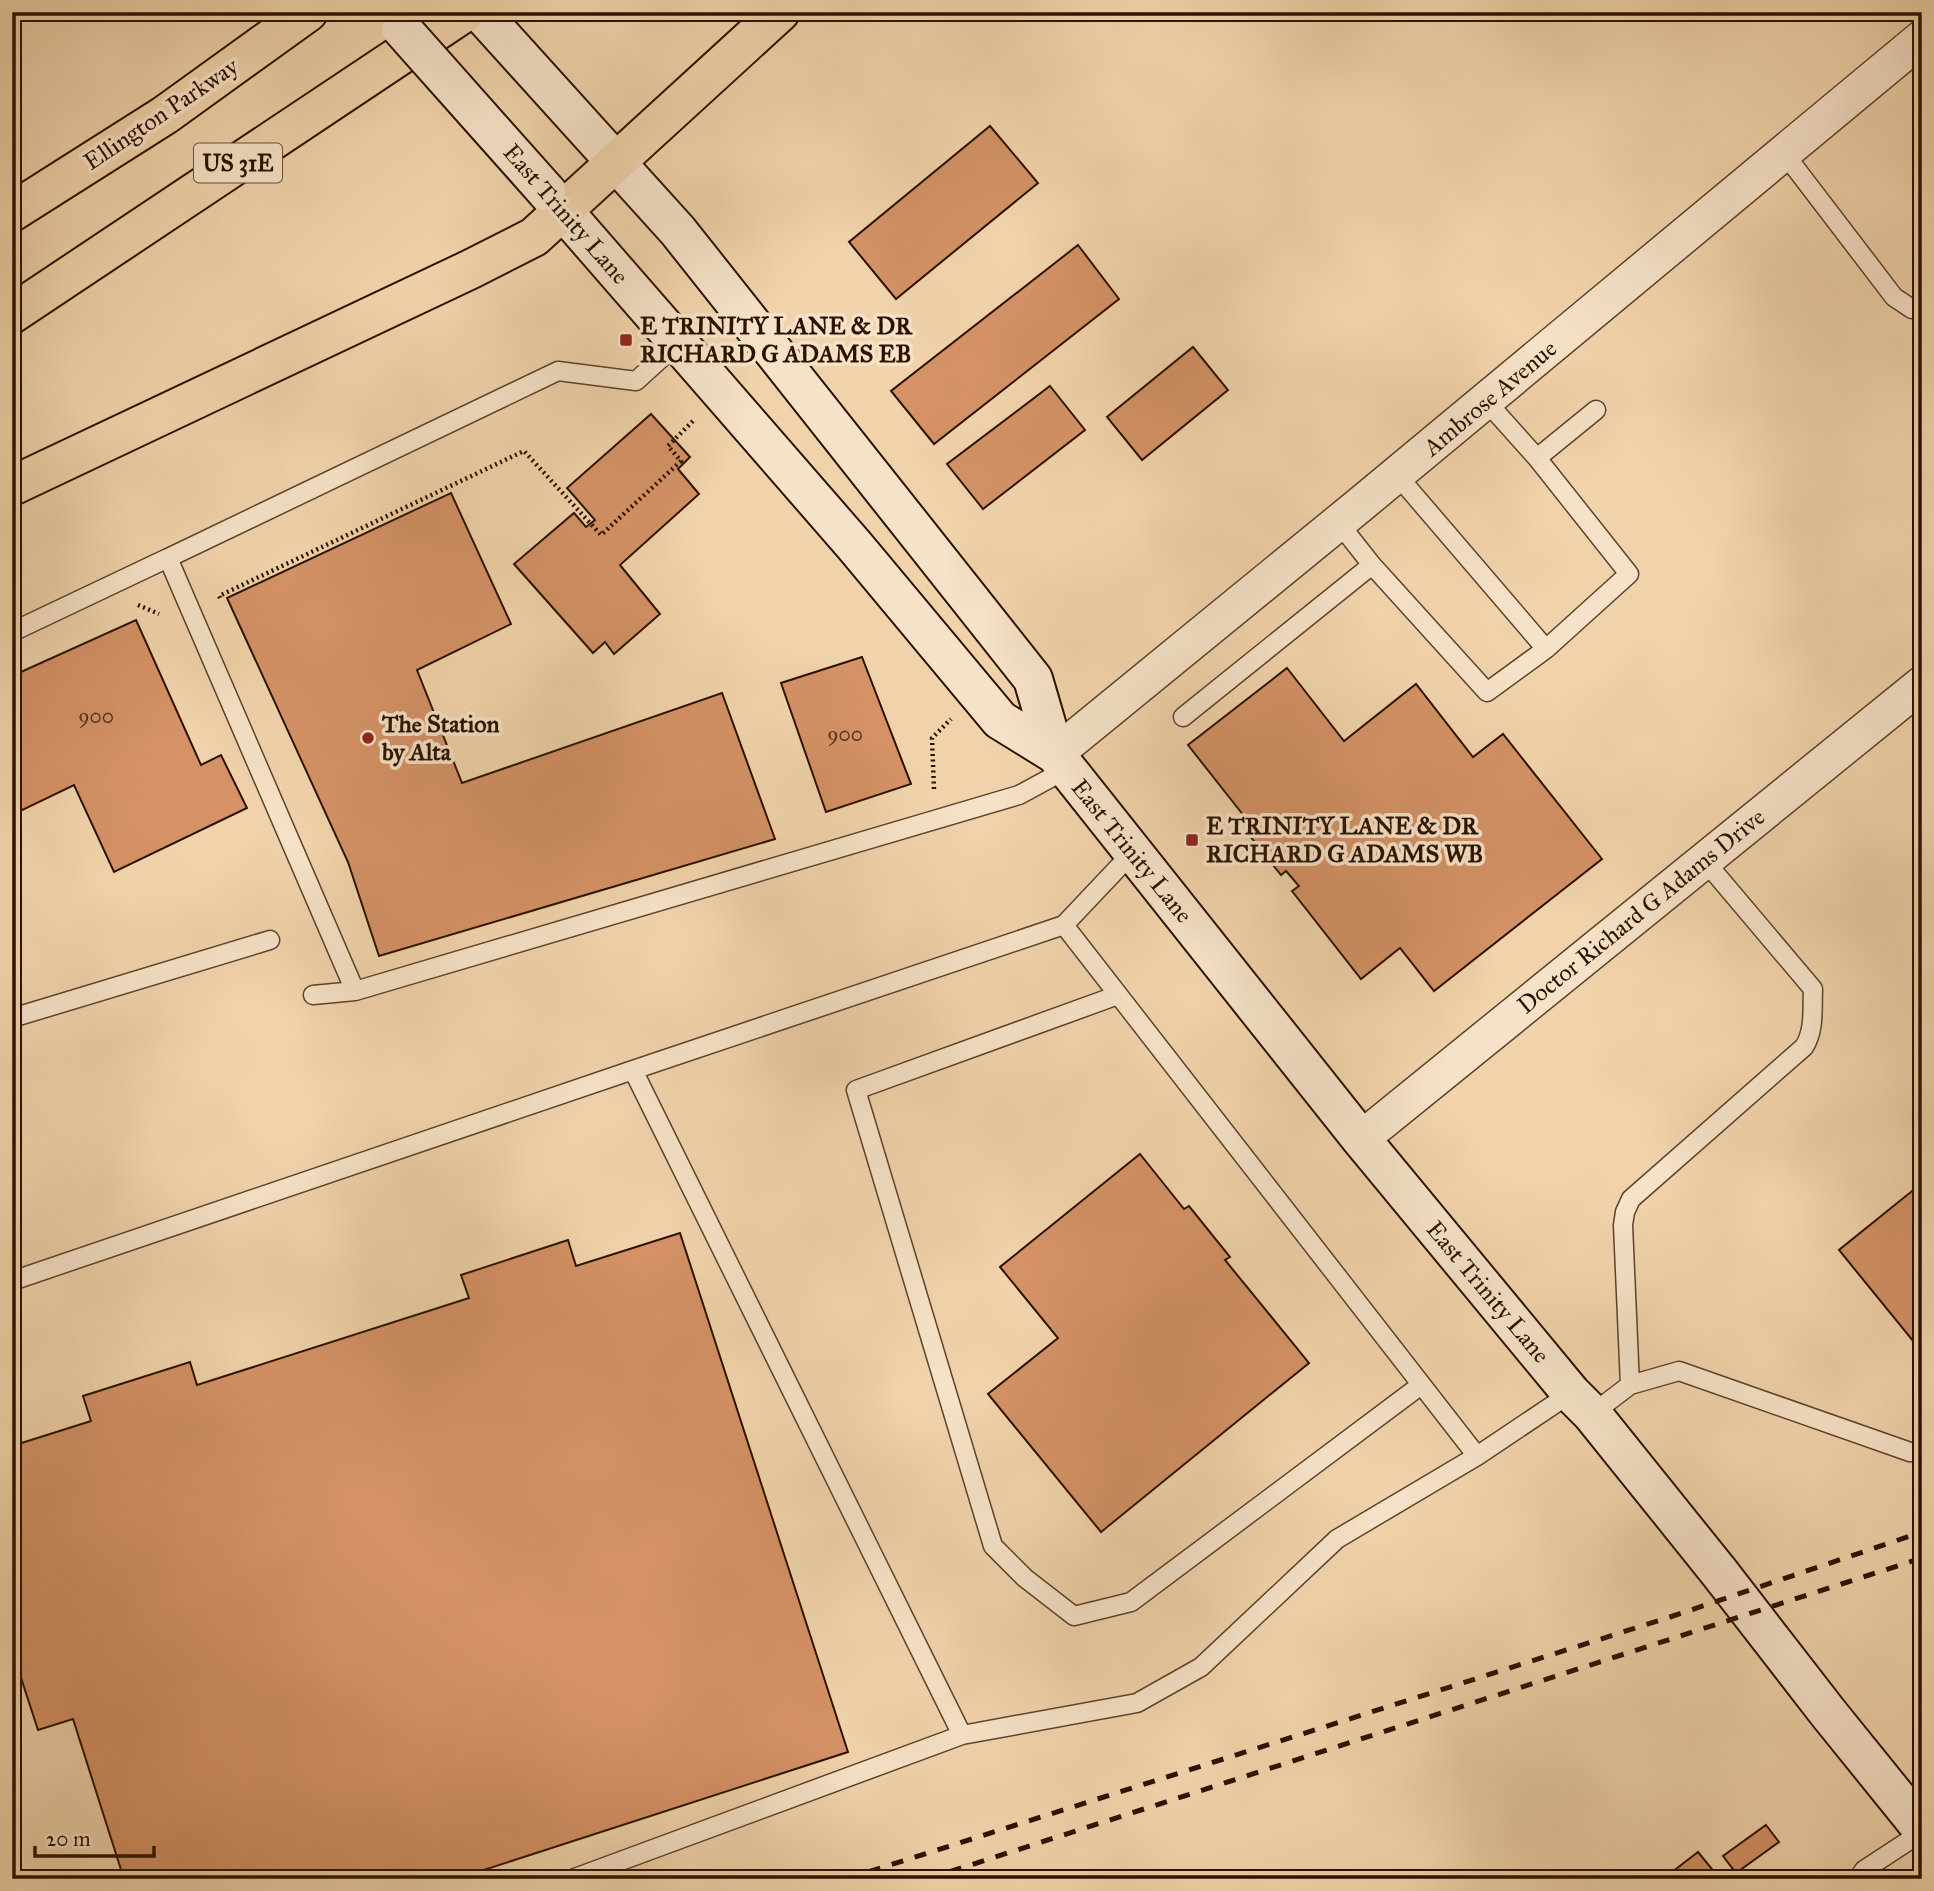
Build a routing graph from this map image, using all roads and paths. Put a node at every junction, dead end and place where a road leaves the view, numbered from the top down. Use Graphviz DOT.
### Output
graph roads {
  1 [pos="309,12"];
  2 [pos="386,12"];
  3 [pos="465,12"];
  4 [pos="480,12"];
  5 [pos="780,12"];
  6 [pos="1922,38"];
  7 [pos="165,115"];
  8 [pos="1784,153"];
  9 [pos="610,155"];
  10 [pos="12,190"];
  11 [pos="555,200"];
  12 [pos="12,212"];
  13 [pos="1922,308"];
  14 [pos="12,314"];
  15 [pos="678,343"];
  16 [pos="1486,401"];
  17 [pos="1596,410"];
  18 [pos="698,416"];
  19 [pos="1537,458"];
  20 [pos="1397,475"];
  21 [pos="12,486"];
  22 [pos="1338,522"];
  23 [pos="168,558"];
  24 [pos="1372,565"];
  25 [pos="224,608"];
  26 [pos="12,632"];
  27 [pos="1546,649"];
  28 [pos="1922,684"];
  29 [pos="953,717"];
  30 [pos="1183,717"];
  31 [pos="1061,761"];
  32 [pos="934,799"];
  33 [pos="1133,852"];
  34 [pos="1704,860"];
  35 [pos="1064,925"];
  36 [pos="270,940"];
  37 [pos="355,991"];
  38 [pos="313,995"];
  39 [pos="1118,995"];
  40 [pos="12,1018"];
  41 [pos="633,1070"];
  42 [pos="1361,1139"];
  43 [pos="12,1281"];
  44 [pos="1421,1385"];
  45 [pos="1630,1385"];
  46 [pos="1582,1404"];
  47 [pos="1922,1452"];
  48 [pos="1477,1456"];
  49 [pos="962,1735"];
  50 [pos="1922,1831"];
  51 [pos="572,1879"];
  52 [pos="1858,1879"];
  1 -- 7 [label="highway, Ellington Parkway"];
  2 -- 11 [label="main road, East Trinity Lane, bridge"];
  3 -- 14 [label="highway, US 31E"];
  4 -- 9 [label="main road, East Trinity Lane"];
  5 -- 9 [label="highway"];
  6 -- 8 [label="street, Ambrose Avenue"];
  7 -- 10 [label="highway"];
  7 -- 12 [label="highway, Ellington Parkway"];
  8 -- 13 [label="lane"];
  8 -- 16 [label="street, Ambrose Avenue"];
  9 -- 11 [label="highway"];
  9 -- 31 [label="main road, East Trinity Lane"];
  11 -- 15 [label="main road, East Trinity Lane"];
  11 -- 21 [label="highway"];
  15 -- 23 [label="lane"];
  15 -- 31 [label="main road, East Trinity Lane"];
  16 -- 19 [label="lane"];
  16 -- 20 [label="street, Ambrose Avenue"];
  17 -- 19 [label="lane"];
  18 -- 25 [label="path"];
  19 -- 27 [label="lane"];
  20 -- 22 [label="street, Ambrose Avenue"];
  20 -- 27 [label="lane"];
  22 -- 24 [label="lane"];
  22 -- 31 [label="street, Ambrose Avenue"];
  23 -- 26 [label="lane"];
  23 -- 37 [label="lane"];
  24 -- 27 [label="lane"];
  24 -- 30 [label="lane"];
  28 -- 34 [label="street, Doctor Richard G Adams Drive"];
  29 -- 32 [label="path"];
  31 -- 33 [label="main road, East Trinity Lane"];
  31 -- 37 [label="lane"];
  33 -- 35 [label="lane"];
  33 -- 42 [label="main road, East Trinity Lane"];
  34 -- 42 [label="street, Doctor Richard G Adams Drive"];
  34 -- 45 [label="lane"];
  35 -- 39 [label="lane"];
  35 -- 41 [label="lane"];
  36 -- 40 [label="lane"];
  37 -- 38 [label="lane"];
  39 -- 44 [label="lane"];
  39 -- 44 [label="lane"];
  41 -- 43 [label="lane"];
  41 -- 49 [label="lane"];
  42 -- 46 [label="main road, East Trinity Lane"];
  44 -- 48 [label="lane"];
  45 -- 46 [label="lane"];
  45 -- 47 [label="lane"];
  46 -- 48 [label="lane"];
  46 -- 50 [label="main road, East Trinity Lane"];
  48 -- 49 [label="lane"];
  49 -- 51 [label="lane"];
  50 -- 52 [label="lane"];
}
